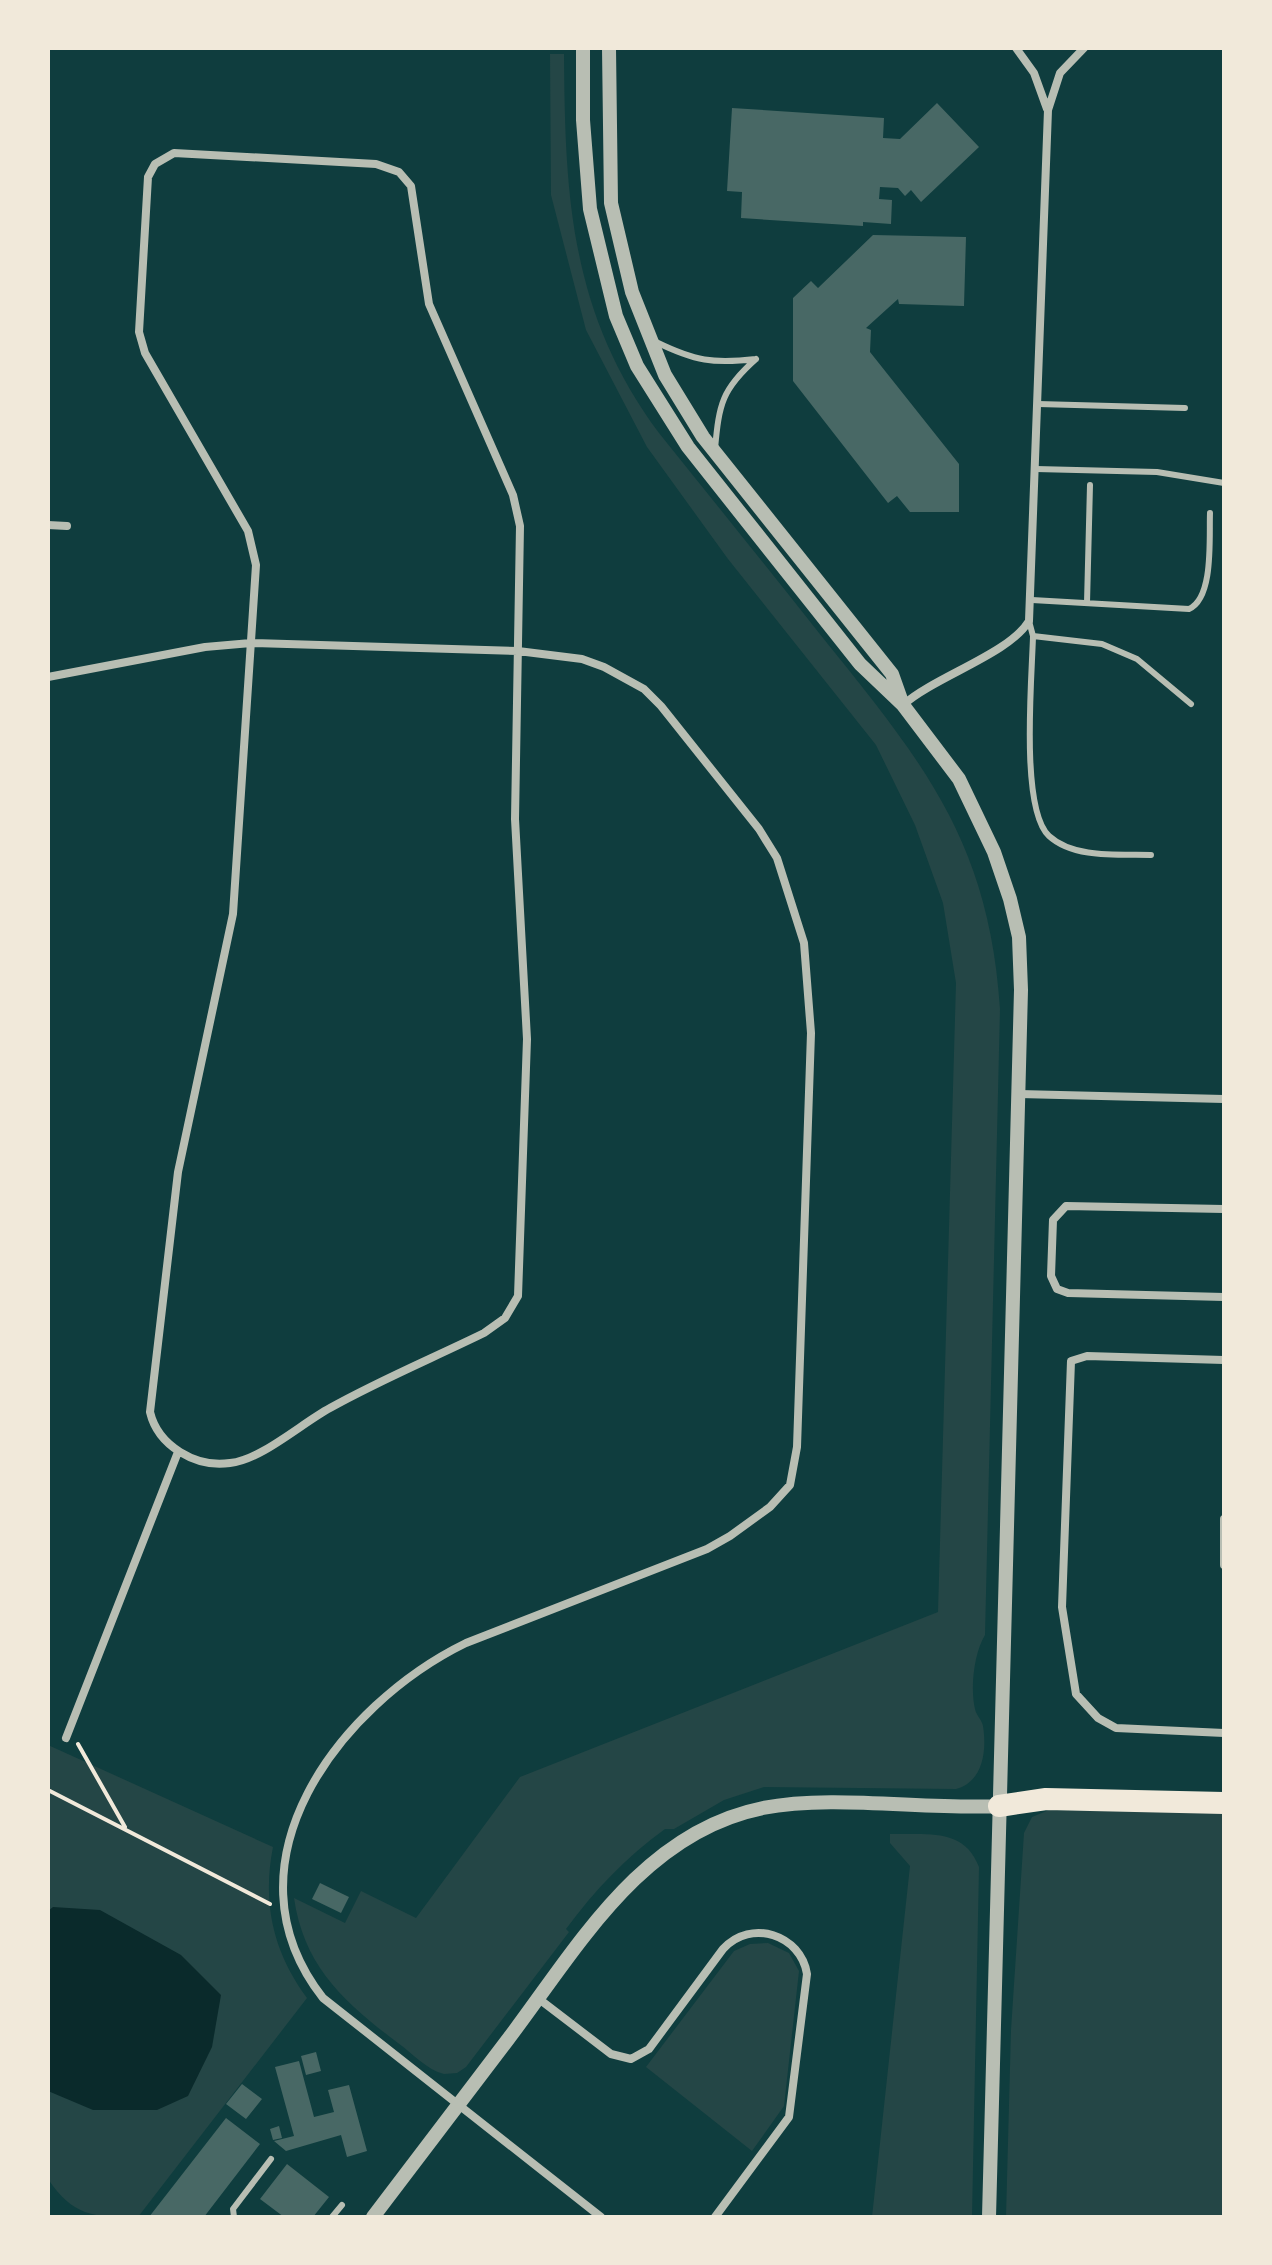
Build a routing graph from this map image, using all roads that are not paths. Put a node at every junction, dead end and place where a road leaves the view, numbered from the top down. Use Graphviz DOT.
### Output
graph roads {
  1 [pos="583,48"];
  2 [pos="609,48"];
  3 [pos="1016,48"];
  4 [pos="1084,48"];
  5 [pos="1048,110"];
  6 [pos="649,338"];
  7 [pos="1038,404"];
  8 [pos="1185,408"];
  9 [pos="714,451"];
  10 [pos="1036,469"];
  11 [pos="1224,483"];
  12 [pos="1090,485"];
  13 [pos="1210,513"];
  14 [pos="48,525"];
  15 [pos="67,526"];
  16 [pos="1032,600"];
  17 [pos="1087,603"];
  18 [pos="1029,621"];
  19 [pos="1033,636"];
  20 [pos="251,643"];
  21 [pos="518,651"];
  22 [pos="48,677"];
  23 [pos="1191,704"];
  24 [pos="903,705"];
  25 [pos="1151,855"];
  26 [pos="1019,1094"];
  27 [pos="1224,1099"];
  28 [pos="1224,1209"];
  29 [pos="1224,1297"];
  30 [pos="1224,1360"];
  31 [pos="178,1452"];
  32 [pos="1224,1519"];
  33 [pos="1224,1565"];
  34 [pos="1224,1733"];
  35 [pos="66,1738"];
  36 [pos="1224,1803"];
  37 [pos="999,1806"];
  38 [pos="539,1999"];
  39 [pos="457,2106"];
  40 [pos="271,2159"];
  41 [pos="342,2205"];
  42 [pos="234,2217"];
  43 [pos="332,2217"];
  44 [pos="373,2217"];
  45 [pos="601,2217"];
  46 [pos="715,2217"];
  47 [pos="989,2217"];
  1 -- 24 [label="street"];
  2 -- 6 [label="street"];
  3 -- 5 [label="street"];
  4 -- 5 [label="street"];
  5 -- 7 [label="street"];
  6 -- 9 [label="street"];
  6 -- 9 [label="lane"];
  7 -- 8 [label="lane"];
  7 -- 10 [label="street"];
  9 -- 24 [label="street"];
  10 -- 11 [label="lane"];
  10 -- 16 [label="street"];
  12 -- 17 [label="lane"];
  13 -- 17 [label="lane"];
  14 -- 15 [label="street"];
  16 -- 17 [label="lane"];
  16 -- 18 [label="street"];
  18 -- 19 [label="lane"];
  18 -- 24 [label="street"];
  19 -- 23 [label="lane"];
  19 -- 25 [label="lane"];
  20 -- 21 [label="street"];
  20 -- 21 [label="street"];
  20 -- 22 [label="street"];
  20 -- 31 [label="street"];
  21 -- 31 [label="street"];
  21 -- 39 [label="street"];
  24 -- 26 [label="street"];
  26 -- 27 [label="street"];
  26 -- 37 [label="street"];
  28 -- 29 [label="street"];
  30 -- 34 [label="street"];
  31 -- 35 [label="street"];
  32 -- 33 [label="street"];
  36 -- 37 [label="highway"];
  37 -- 38 [label="street"];
  37 -- 47 [label="street"];
  38 -- 39 [label="street"];
  38 -- 46 [label="street"];
  39 -- 44 [label="street"];
  39 -- 45 [label="street"];
  40 -- 42 [label="lane"];
  41 -- 43 [label="lane"];
}
